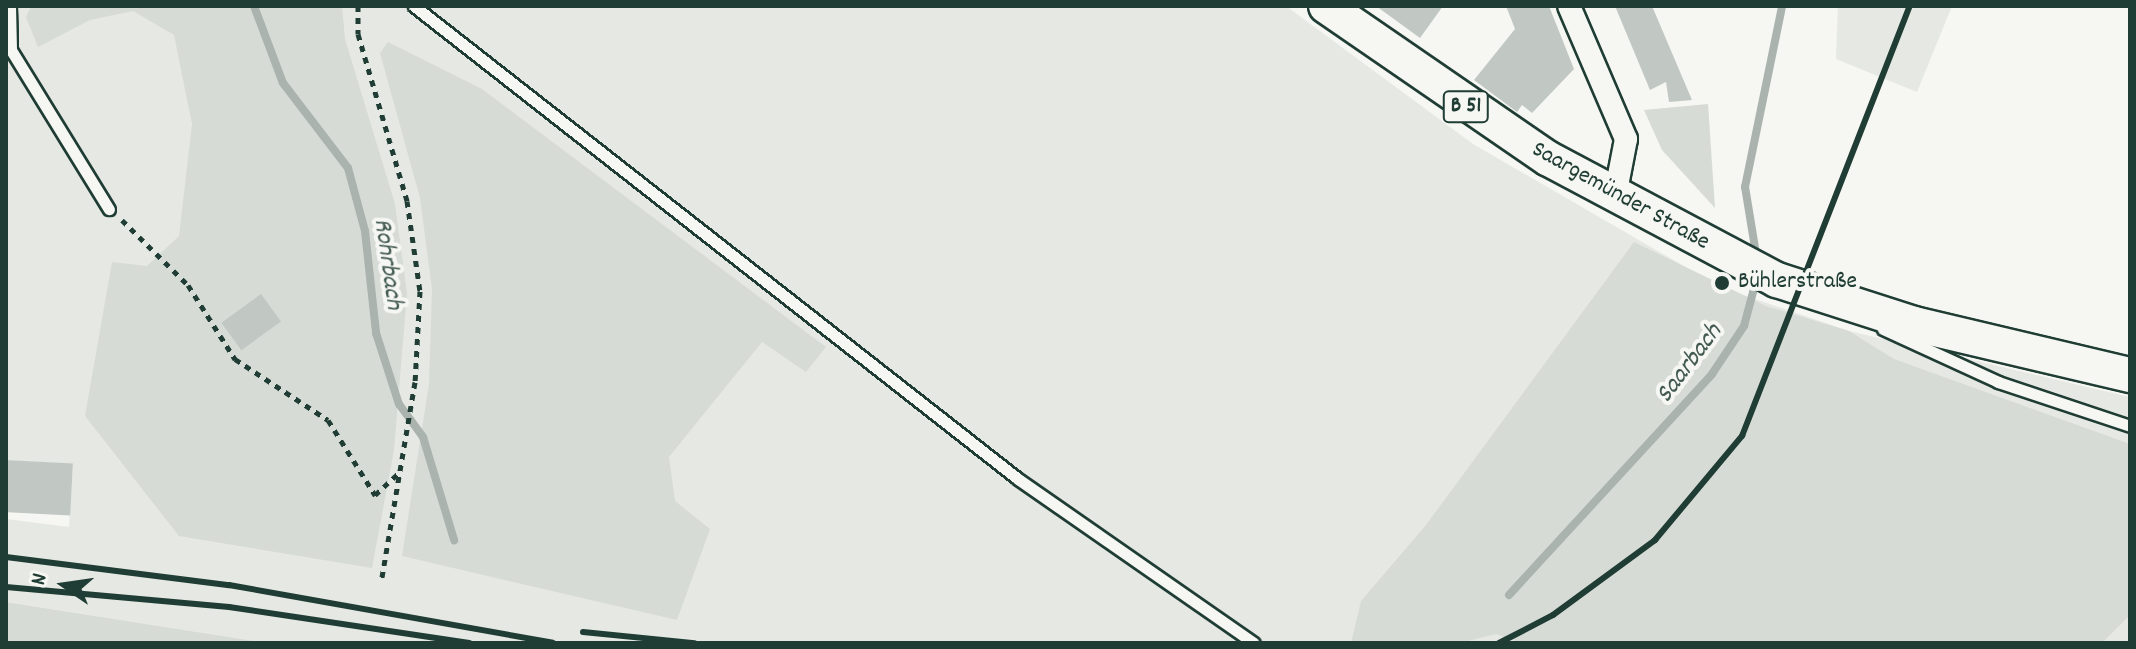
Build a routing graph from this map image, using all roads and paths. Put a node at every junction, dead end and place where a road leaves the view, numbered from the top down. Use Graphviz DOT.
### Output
graph roads {
  1 [pos="10,6"];
  2 [pos="358,6"];
  3 [pos="414,6"];
  4 [pos="1326,6"];
  5 [pos="1569,6"];
  6 [pos="1615,196"];
  7 [pos="109,209"];
  8 [pos="1834,300"];
  9 [pos="2130,375"];
  10 [pos="2130,426"];
  11 [pos="401,471"];
  12 [pos="381,582"];
  13 [pos="1254,643"];
  1 -- 7 [label="lane"];
  2 -- 11 [label="path"];
  3 -- 13 [label="lane"];
  4 -- 6 [label="main road, Saargemünder Straße / B 51"];
  5 -- 6 [label="street"];
  6 -- 8 [label="main road, Saargemünder Straße / B 51"];
  7 -- 11 [label="path"];
  8 -- 9 [label="main road, Saargemünder Straße / B 51"];
  8 -- 10 [label="lane"];
  11 -- 12 [label="path"];
}
